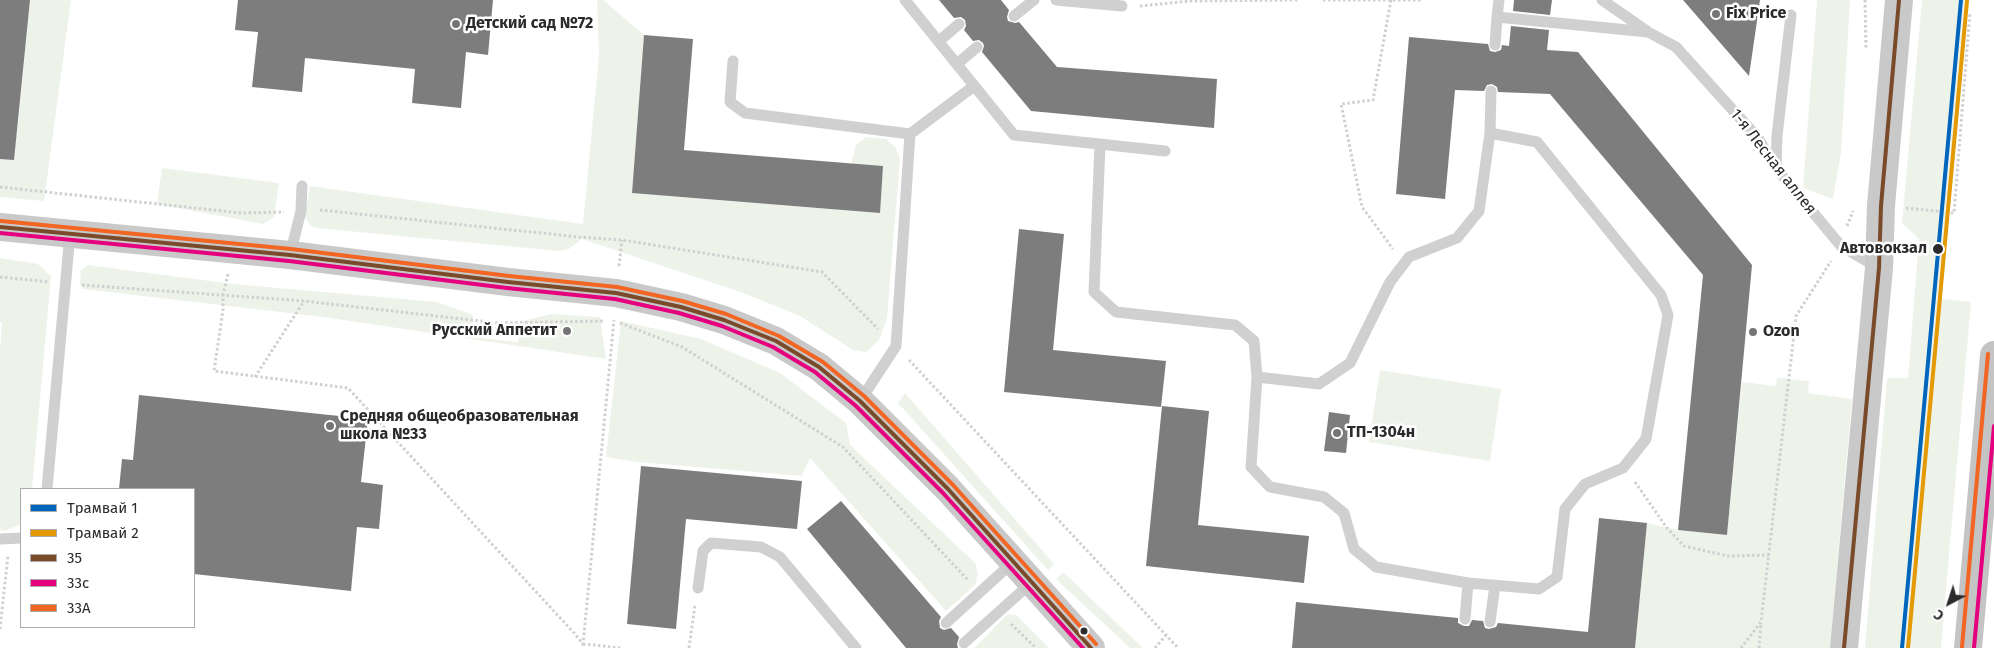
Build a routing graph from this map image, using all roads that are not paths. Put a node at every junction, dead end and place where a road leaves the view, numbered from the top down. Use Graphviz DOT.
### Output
graph roads {
  1 [pos="905,0"];
  2 [pos="1034,0"];
  3 [pos="1056,0"];
  4 [pos="1499,0"];
  5 [pos="1602,0"];
  6 [pos="1899,0"];
  7 [pos="1122,6"];
  8 [pos="1791,15"];
  9 [pos="1014,16"];
  10 [pos="1497,17"];
  11 [pos="959,24"];
  12 [pos="1648,32"];
  13 [pos="938,41"];
  14 [pos="1495,45"];
  15 [pos="978,46"];
  16 [pos="733,61"];
  17 [pos="957,64"];
  18 [pos="974,86"];
  19 [pos="1491,92"];
  20 [pos="1490,133"];
  21 [pos="910,134"];
  22 [pos="1100,145"];
  23 [pos="1165,151"];
  24 [pos="1776,168"];
  25 [pos="302,186"];
  26 [pos="0,227"];
  27 [pos="70,234"];
  28 [pos="290,255"];
  29 [pos="1879,268"];
  30 [pos="1994,354"];
  31 [pos="1256,377"];
  32 [pos="860,401"];
  33 [pos="47,488"];
  34 [pos="1014,562"];
  35 [pos="1032,582"];
  36 [pos="1468,583"];
  37 [pos="1495,586"];
  38 [pos="698,588"];
  39 [pos="1465,619"];
  40 [pos="1490,622"];
  41 [pos="946,623"];
  42 [pos="964,643"];
  43 [pos="856,648"];
  44 [pos="1091,648"];
  45 [pos="1844,648"];
  46 [pos="1968,648"];
  1 -- 13 [label="lane"];
  2 -- 9 [label="lane"];
  3 -- 7 [label="lane"];
  4 -- 10 [label="lane"];
  5 -- 12 [label="lane"];
  6 -- 29 [label="main road"];
  8 -- 24 [label="lane"];
  10 -- 12 [label="lane, 1-я Лесная аллея"];
  10 -- 14 [label="lane"];
  11 -- 13 [label="lane"];
  12 -- 24 [label="lane, 1-я Лесная аллея"];
  13 -- 17 [label="lane"];
  15 -- 17 [label="lane"];
  16 -- 21 [label="lane"];
  17 -- 18 [label="lane"];
  18 -- 21 [label="lane"];
  18 -- 22 [label="lane"];
  19 -- 20 [label="lane"];
  20 -- 31 [label="lane"];
  20 -- 37 [label="lane"];
  21 -- 32 [label="lane"];
  22 -- 23 [label="lane"];
  22 -- 31 [label="lane"];
  24 -- 29 [label="lane, 1-я Лесная аллея"];
  25 -- 28 [label="lane"];
  26 -- 27 [label="main road"];
  27 -- 28 [label="main road"];
  27 -- 33 [label="lane"];
  28 -- 32 [label="main road"];
  29 -- 45 [label="main road"];
  30 -- 46 [label="main road"];
  31 -- 36 [label="lane"];
  32 -- 34 [label="main road"];
  34 -- 35 [label="main road"];
  34 -- 41 [label="lane"];
  35 -- 42 [label="lane"];
  35 -- 44 [label="main road"];
  36 -- 37 [label="lane"];
  36 -- 39 [label="lane"];
  37 -- 40 [label="lane"];
  38 -- 43 [label="lane"];
}
